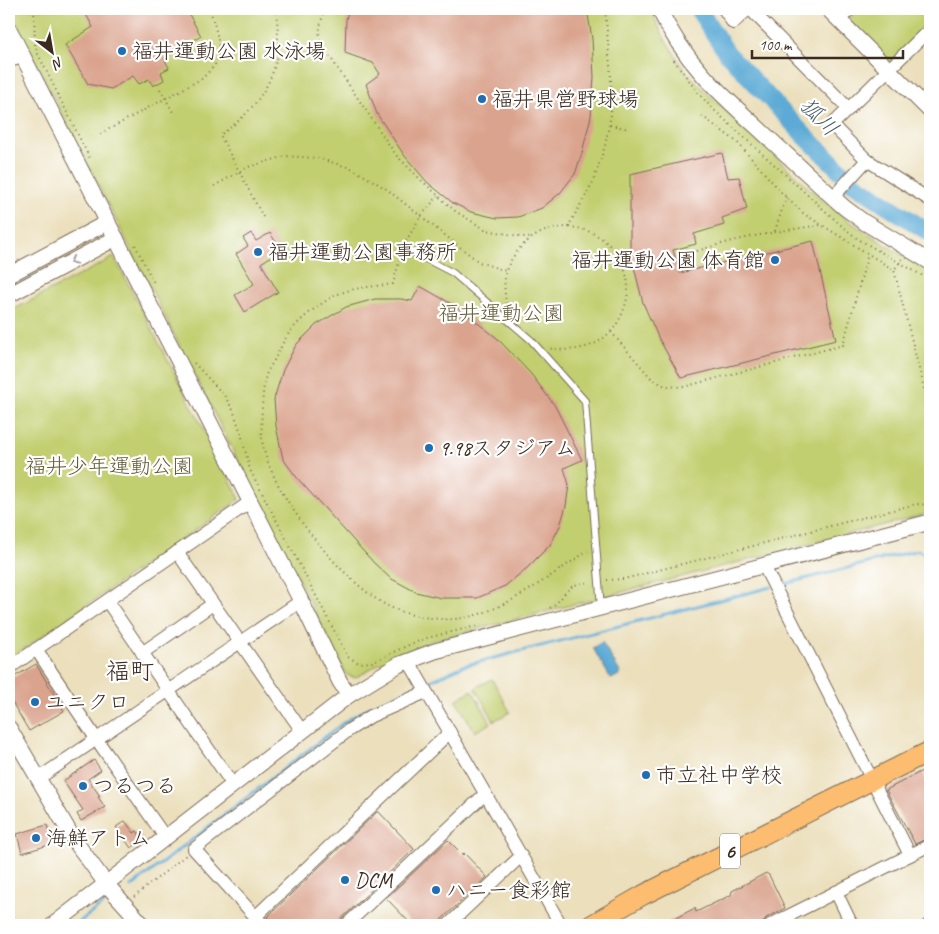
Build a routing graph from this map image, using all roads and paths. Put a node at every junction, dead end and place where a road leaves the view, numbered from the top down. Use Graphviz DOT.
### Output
graph roads {
  1 [pos="34,9"];
  2 [pos="209,9"];
  3 [pos="276,9"];
  4 [pos="324,9"];
  5 [pos="605,9"];
  6 [pos="659,9"];
  7 [pos="724,9"];
  8 [pos="749,9"];
  9 [pos="850,9"];
  10 [pos="834,14"];
  11 [pos="9,29"];
  12 [pos="929,33"];
  13 [pos="16,59"];
  14 [pos="889,70"];
  15 [pos="160,88"];
  16 [pos="165,98"];
  17 [pos="849,109"];
  18 [pos="930,111"];
  19 [pos="173,112"];
  20 [pos="702,116"];
  21 [pos="609,125"];
  22 [pos="630,129"];
  23 [pos="100,134"];
  24 [pos="863,164"];
  25 [pos="94,165"];
  26 [pos="239,172"];
  27 [pos="214,186"];
  28 [pos="836,194"];
  29 [pos="438,196"];
  30 [pos="786,197"];
  31 [pos="930,200"];
  32 [pos="420,216"];
  33 [pos="263,217"];
  34 [pos="108,222"];
  35 [pos="821,225"];
  36 [pos="568,227"];
  37 [pos="774,231"];
  38 [pos="116,238"];
  39 [pos="530,238"];
  40 [pos="135,245"];
  41 [pos="403,247"];
  42 [pos="907,248"];
  43 [pos="697,251"];
  44 [pos="868,254"];
  45 [pos="930,262"];
  46 [pos="894,270"];
  47 [pos="506,271"];
  48 [pos="9,275"];
  49 [pos="156,287"];
  50 [pos="9,295"];
  51 [pos="518,328"];
  52 [pos="611,332"];
  53 [pos="531,340"];
  54 [pos="194,363"];
  55 [pos="930,412"];
  56 [pos="250,502"];
  57 [pos="930,505"];
  58 [pos="928,529"];
  59 [pos="930,542"];
  60 [pos="596,546"];
  61 [pos="177,552"];
  62 [pos="764,566"];
  63 [pos="599,581"];
  64 [pos="107,601"];
  65 [pos="301,601"];
  66 [pos="214,604"];
  67 [pos="601,608"];
  68 [pos="547,609"];
  69 [pos="482,625"];
  70 [pos="240,642"];
  71 [pos="36,649"];
  72 [pos="142,653"];
  73 [pos="408,660"];
  74 [pos="9,668"];
  75 [pos="424,687"];
  76 [pos="168,692"];
  77 [pos="348,695"];
  78 [pos="9,728"];
  79 [pos="302,731"];
  80 [pos="450,732"];
  81 [pos="97,740"];
  82 [pos="930,751"];
  83 [pos="38,778"];
  84 [pos="871,780"];
  85 [pos="233,785"];
  86 [pos="485,794"];
  87 [pos="165,838"];
  88 [pos="930,845"];
  89 [pos="194,849"];
  90 [pos="910,855"];
  91 [pos="521,856"];
  92 [pos="107,885"];
  93 [pos="836,892"];
  94 [pos="124,905"];
  95 [pos="259,921"];
  96 [pos="53,925"];
  97 [pos="143,925"];
  98 [pos="346,925"];
  99 [pos="448,925"];
  100 [pos="561,925"];
  101 [pos="591,925"];
  102 [pos="770,925"];
  103 [pos="852,925"];
  1 -- 25 [label="path"];
  2 -- 16 [label="path"];
  3 -- 26 [label="path"];
  4 -- 29 [label="path"];
  5 -- 21 [label="path"];
  6 -- 28 [label="street"];
  7 -- 8 [label="street"];
  8 -- 17 [label="street"];
  9 -- 10 [label="street"];
  10 -- 14 [label="street"];
  11 -- 13 [label="street"];
  12 -- 14 [label="street"];
  13 -- 34 [label="street"];
  14 -- 17 [label="street"];
  14 -- 18 [label="street"];
  15 -- 16 [label="path"];
  16 -- 19 [label="path"];
  16 -- 23 [label="path"];
  17 -- 24 [label="street"];
  20 -- 30 [label="path"];
  21 -- 22 [label="path"];
  21 -- 36 [label="path"];
  24 -- 28 [label="street"];
  24 -- 31 [label="street"];
  26 -- 27 [label="path"];
  26 -- 32 [label="path"];
  26 -- 33 [label="path"];
  28 -- 42 [label="street"];
  29 -- 32 [label="path"];
  29 -- 39 [label="path"];
  30 -- 35 [label="path"];
  30 -- 37 [label="path"];
  32 -- 41 [label="path"];
  32 -- 47 [label="path"];
  34 -- 38 [label="street"];
  34 -- 48 [label="street"];
  35 -- 37 [label="path"];
  35 -- 44 [label="path"];
  36 -- 39 [label="path"];
  36 -- 52 [label="path"];
  37 -- 43 [label="path"];
  38 -- 50 [label="street, one-way"];
  38 -- 56 [label="street"];
  39 -- 47 [label="path"];
  40 -- 49 [label="path"];
  41 -- 51 [label="lane"];
  41 -- 60 [label="path"];
  42 -- 45 [label="street"];
  42 -- 46 [label="path"];
  44 -- 46 [label="path"];
  44 -- 52 [label="path"];
  46 -- 55 [label="path"];
  47 -- 51 [label="path"];
  51 -- 53 [label="lane"];
  52 -- 53 [label="path"];
  53 -- 60 [label="lane"];
  54 -- 69 [label="path"];
  56 -- 61 [label="street"];
  56 -- 65 [label="street"];
  57 -- 63 [label="path"];
  58 -- 59 [label="path"];
  58 -- 62 [label="street"];
  60 -- 63 [label="lane"];
  61 -- 64 [label="street"];
  61 -- 66 [label="street"];
  62 -- 67 [label="street"];
  62 -- 84 [label="street"];
  63 -- 67 [label="lane"];
  63 -- 68 [label="path"];
  64 -- 71 [label="street"];
  64 -- 72 [label="street"];
  65 -- 70 [label="street"];
  65 -- 77 [label="street"];
  66 -- 70 [label="street"];
  66 -- 72 [label="street"];
  67 -- 73 [label="street"];
  70 -- 76 [label="street"];
  70 -- 79 [label="street"];
  71 -- 74 [label="street"];
  71 -- 81 [label="street"];
  72 -- 76 [label="street"];
  73 -- 75 [label="street"];
  73 -- 77 [label="street"];
  75 -- 80 [label="street"];
  75 -- 89 [label="street"];
  76 -- 81 [label="street"];
  76 -- 85 [label="street"];
  77 -- 79 [label="street"];
  78 -- 83 [label="street"];
  79 -- 85 [label="street"];
  80 -- 86 [label="street"];
  80 -- 95 [label="street"];
  81 -- 83 [label="street"];
  81 -- 87 [label="street"];
  82 -- 84 [label="main road, 6"];
  83 -- 92 [label="street"];
  84 -- 90 [label="street"];
  84 -- 101 [label="main road, 6"];
  85 -- 87 [label="street"];
  86 -- 91 [label="street"];
  86 -- 98 [label="street"];
  87 -- 92 [label="street"];
  88 -- 90 [label="street"];
  89 -- 94 [label="path"];
  89 -- 95 [label="street"];
  90 -- 93 [label="street"];
  91 -- 99 [label="street"];
  91 -- 100 [label="street"];
  92 -- 94 [label="street"];
  92 -- 96 [label="street"];
  93 -- 102 [label="street"];
  93 -- 103 [label="street"];
  94 -- 97 [label="street"];
}
